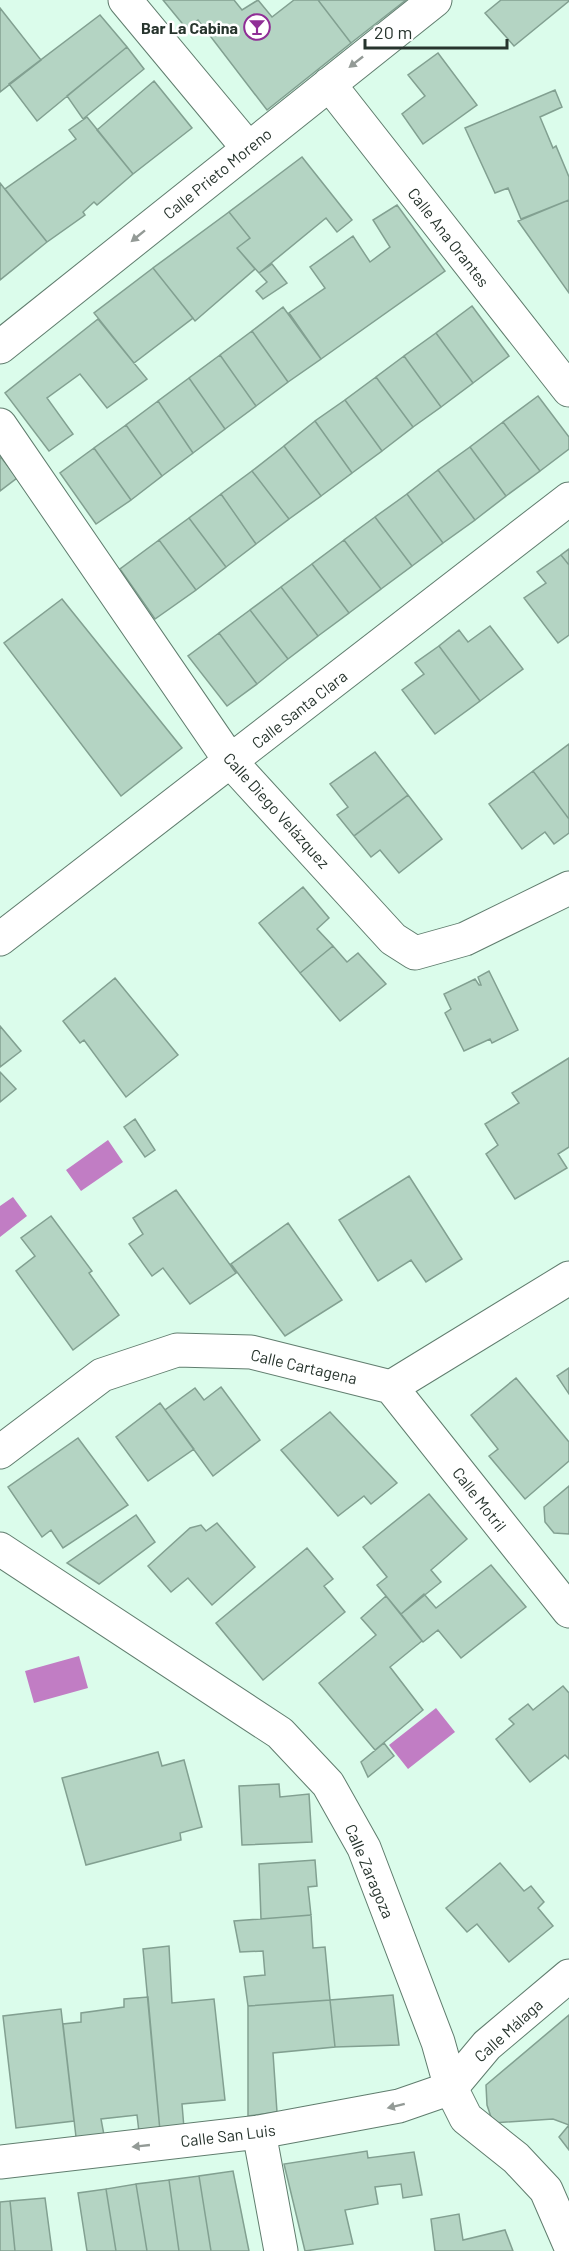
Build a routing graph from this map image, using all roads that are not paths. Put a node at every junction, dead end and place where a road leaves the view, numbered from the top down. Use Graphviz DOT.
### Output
graph roads {
  1 [pos="125,0"];
  2 [pos="435,0"];
  3 [pos="329,84"];
  4 [pos="248,148"];
  5 [pos="0,347"];
  6 [pos="569,390"];
  7 [pos="0,425"];
  8 [pos="569,499"];
  9 [pos="231,762"];
  10 [pos="569,888"];
  11 [pos="0,939"];
  12 [pos="569,1278"];
  13 [pos="391,1387"];
  14 [pos="0,1452"];
  15 [pos="0,1549"];
  16 [pos="569,1611"];
  17 [pos="569,1976"];
  18 [pos="452,2088"];
  19 [pos="259,2132"];
  20 [pos="0,2162"];
  21 [pos="569,2243"];
  22 [pos="281,2251"];
  1 -- 4 [label="street"];
  2 -- 3 [label="street, Calle Prieto Moreno, one-way"];
  3 -- 4 [label="street, Calle Prieto Moreno"];
  3 -- 6 [label="street, Calle Ana Orantes"];
  4 -- 5 [label="street, Calle Prieto Moreno, one-way"];
  7 -- 9 [label="street, Calle Diego Velázquez"];
  8 -- 9 [label="street, Calle Santa Clara"];
  9 -- 10 [label="street, Calle Diego Velázquez"];
  9 -- 11 [label="street, Calle Santa Clara"];
  12 -- 13 [label="street"];
  13 -- 14 [label="street, Calle Cartagena"];
  13 -- 16 [label="street, Calle Motril"];
  15 -- 18 [label="street, Calle Zaragoza"];
  17 -- 18 [label="street, Calle Málaga"];
  18 -- 19 [label="street, Calle San Luis, one-way"];
  18 -- 21 [label="street, Calle Zaragoza"];
  19 -- 20 [label="street, Calle San Luis, one-way"];
  19 -- 22 [label="street"];
}
